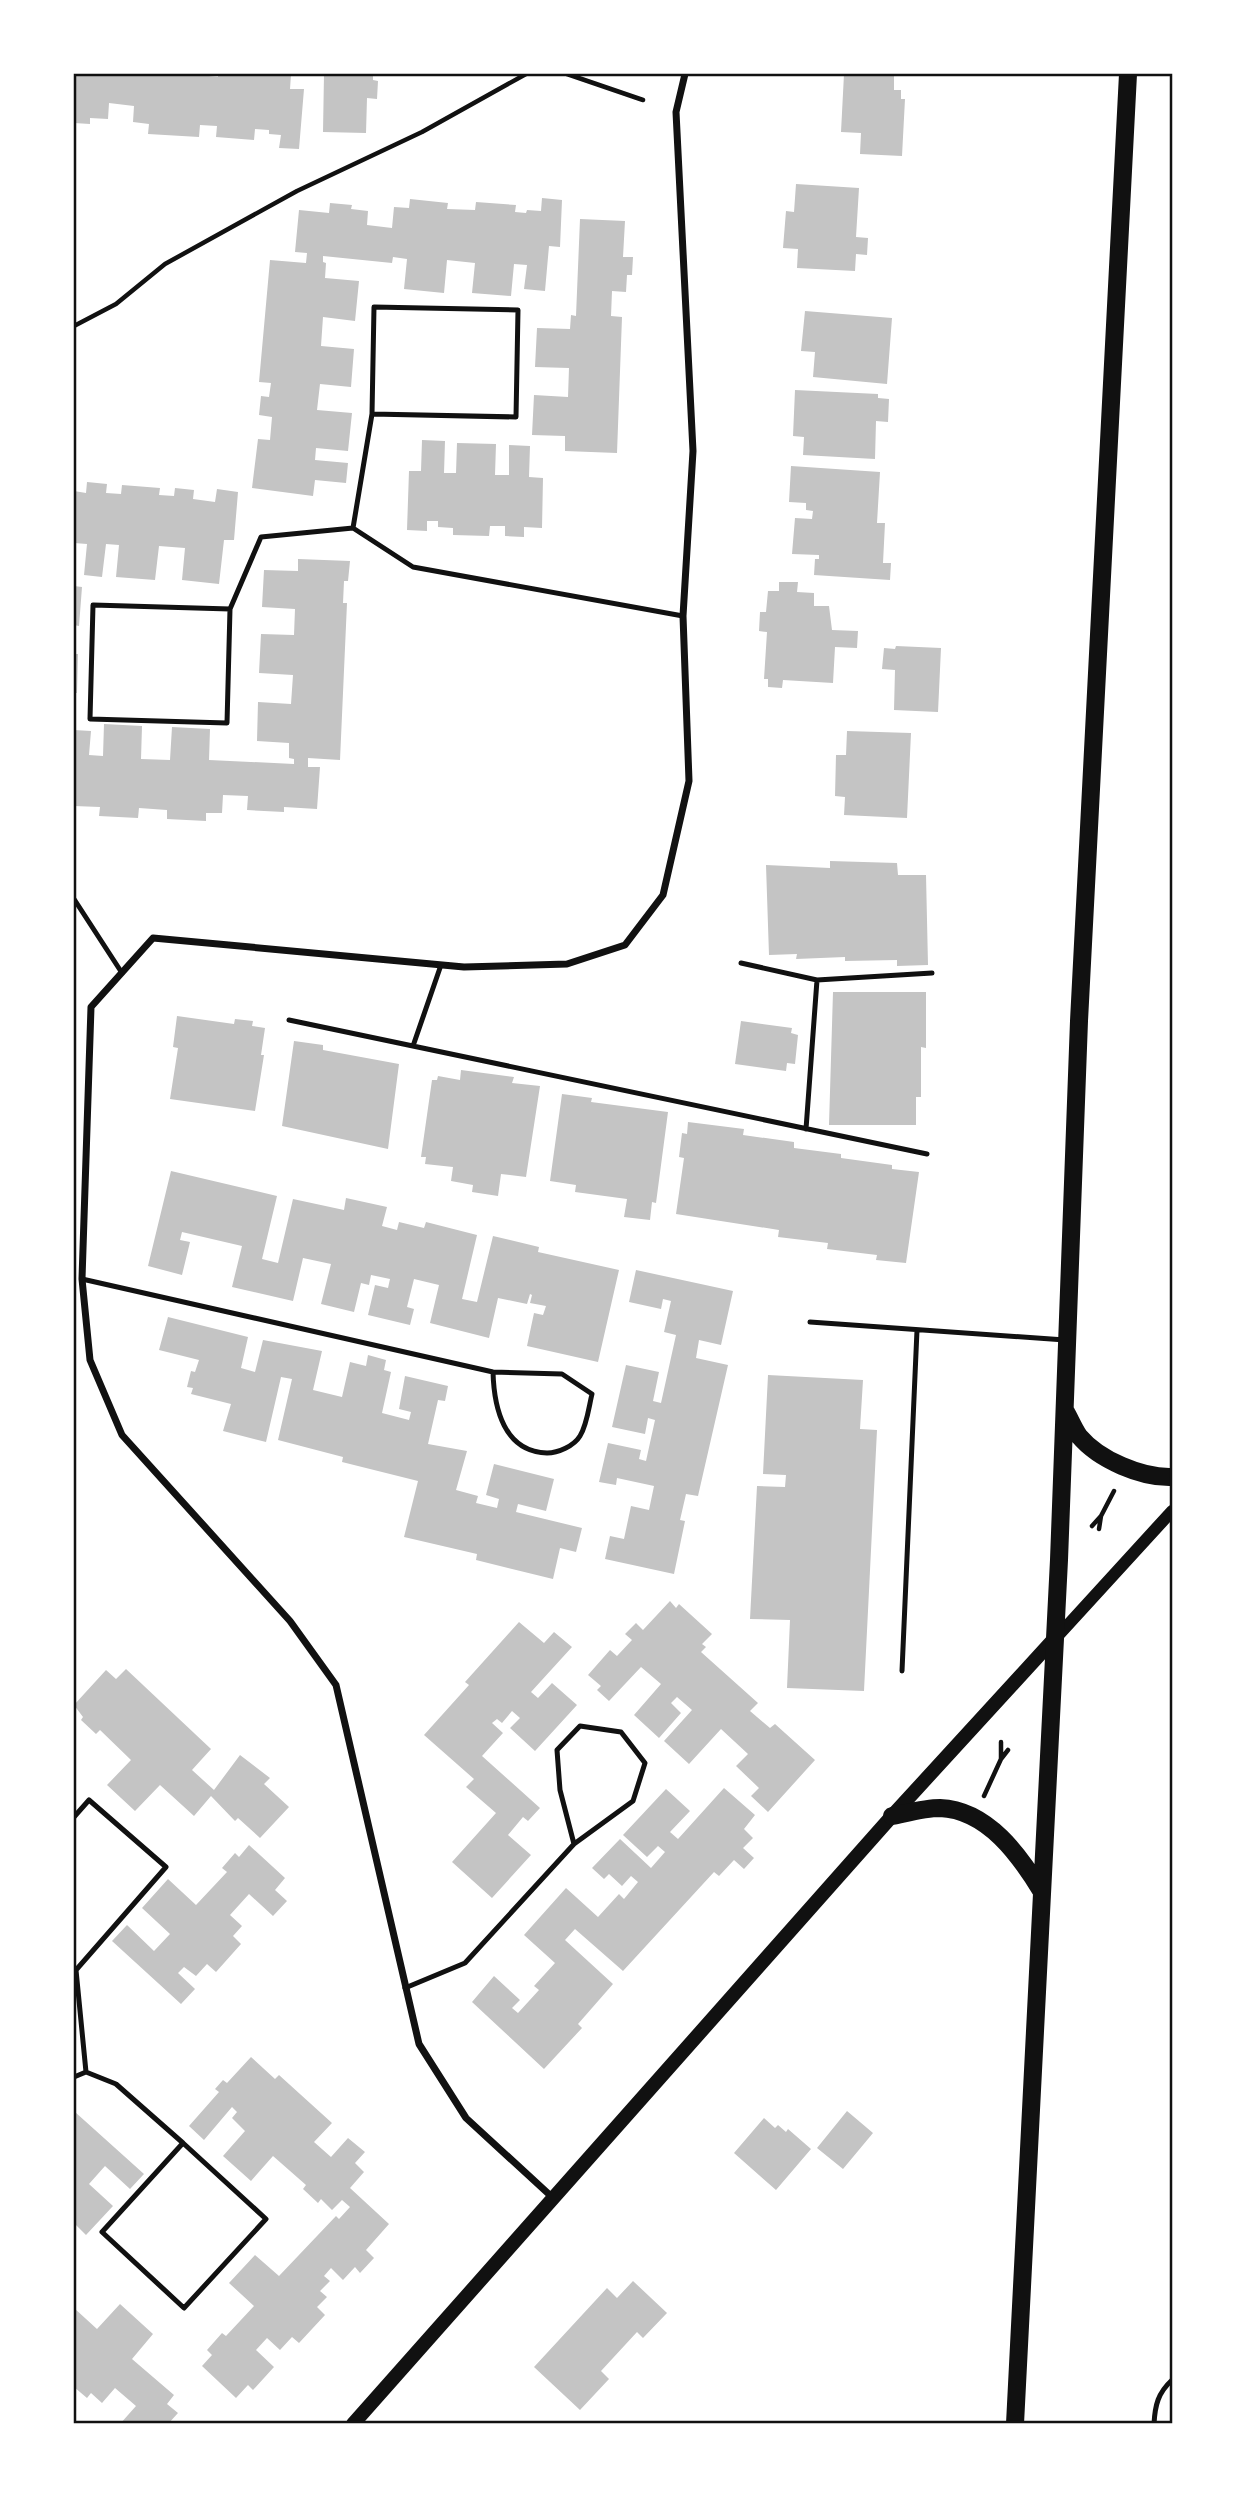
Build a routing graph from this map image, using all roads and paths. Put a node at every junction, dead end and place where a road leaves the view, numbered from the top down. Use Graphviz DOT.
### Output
graph roads {
  1 [pos="526,74"];
  2 [pos="567,74"];
  3 [pos="685,74"];
  4 [pos="1128,74"];
  5 [pos="643,100"];
  6 [pos="74,326"];
  7 [pos="372,414"];
  8 [pos="353,528"];
  9 [pos="230,609"];
  10 [pos="683,616"];
  11 [pos="74,899"];
  12 [pos="741,962"];
  13 [pos="441,965"];
  14 [pos="122,973"];
  15 [pos="932,973"];
  16 [pos="817,980"];
  17 [pos="289,1020"];
  18 [pos="413,1046"];
  19 [pos="806,1129"];
  20 [pos="928,1154"];
  21 [pos="82,1279"];
  22 [pos="810,1322"];
  23 [pos="917,1330"];
  24 [pos="1068,1341"];
  25 [pos="493,1373"];
  26 [pos="1066,1412"];
  27 [pos="1172,1477"];
  28 [pos="1118,1483"];
  29 [pos="1172,1511"];
  30 [pos="1101,1516"];
  31 [pos="1092,1526"];
  32 [pos="1099,1529"];
  33 [pos="1054,1639"];
  34 [pos="902,1671"];
  35 [pos="1001,1742"];
  36 [pos="1008,1751"];
  37 [pos="1001,1759"];
  38 [pos="984,1798"];
  39 [pos="892,1815"];
  40 [pos="74,1817"];
  41 [pos="574,1844"];
  42 [pos="1042,1892"];
  43 [pos="75,1969"];
  44 [pos="404,1988"];
  45 [pos="86,2073"];
  46 [pos="74,2077"];
  47 [pos="183,2143"];
  48 [pos="552,2197"];
  49 [pos="1172,2380"];
  50 [pos="352,2424"];
  51 [pos="1015,2424"];
  52 [pos="1154,2424"];
  1 -- 6 [label="path"];
  2 -- 5 [label="path"];
  3 -- 10 [label="street"];
  4 -- 24 [label="main road"];
  7 -- 7 [label="lane"];
  7 -- 8 [label="lane"];
  8 -- 9 [label="lane"];
  8 -- 10 [label="lane"];
  9 -- 9 [label="lane"];
  10 -- 13 [label="street"];
  11 -- 14 [label="lane"];
  12 -- 16 [label="lane"];
  13 -- 14 [label="street"];
  13 -- 18 [label="lane"];
  14 -- 21 [label="street"];
  15 -- 16 [label="lane"];
  16 -- 19 [label="lane"];
  17 -- 18 [label="lane"];
  18 -- 19 [label="lane"];
  19 -- 20 [label="lane"];
  21 -- 25 [label="lane"];
  21 -- 44 [label="street"];
  22 -- 23 [label="lane"];
  23 -- 24 [label="lane"];
  23 -- 34 [label="lane"];
  24 -- 26 [label="main road"];
  25 -- 25 [label="lane"];
  26 -- 27 [label="main road"];
  26 -- 33 [label="main road"];
  28 -- 30 [label="path"];
  29 -- 33 [label="street"];
  30 -- 31 [label="path"];
  30 -- 32 [label="path"];
  33 -- 39 [label="main road"];
  33 -- 42 [label="main road"];
  35 -- 37 [label="path"];
  36 -- 37 [label="path"];
  37 -- 38 [label="path"];
  39 -- 42 [label="main road"];
  39 -- 48 [label="main road"];
  40 -- 43 [label="lane"];
  41 -- 41 [label="lane"];
  41 -- 44 [label="lane"];
  42 -- 51 [label="main road"];
  43 -- 45 [label="lane"];
  44 -- 48 [label="street"];
  45 -- 46 [label="lane"];
  45 -- 47 [label="lane"];
  47 -- 47 [label="lane"];
  48 -- 50 [label="main road"];
  49 -- 52 [label="lane"];
}
